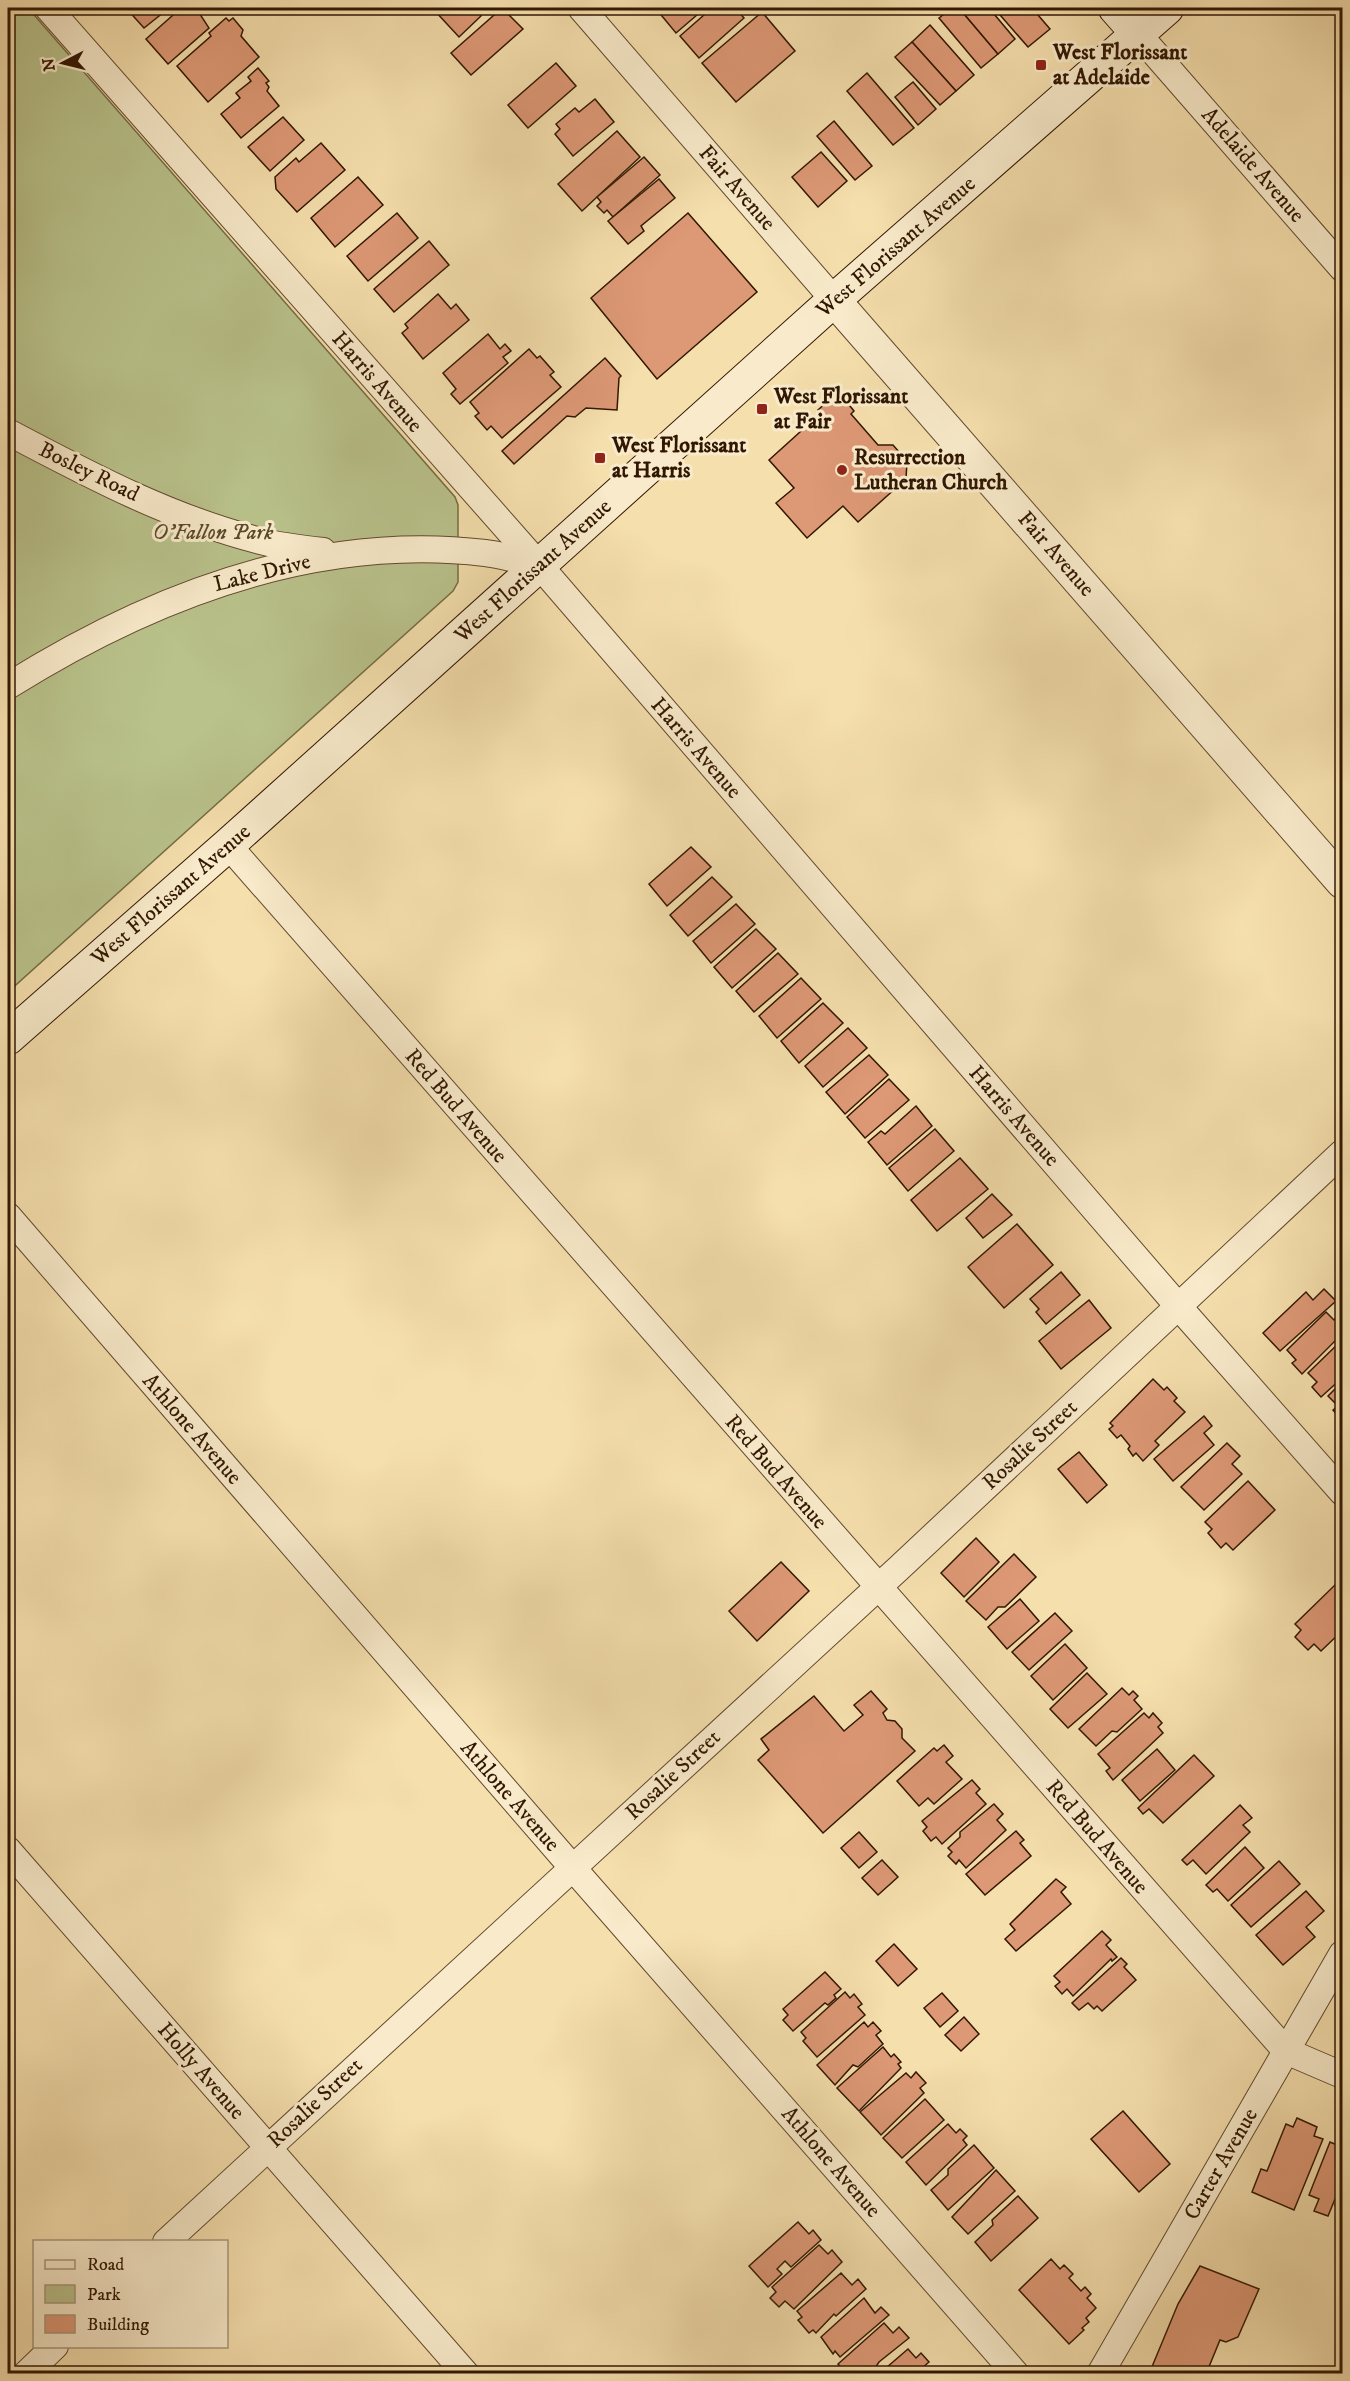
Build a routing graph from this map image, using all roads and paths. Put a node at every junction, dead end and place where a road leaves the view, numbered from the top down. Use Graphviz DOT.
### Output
graph roads {
  1 [pos="48,8"];
  2 [pos="581,8"];
  3 [pos="1115,8"];
  4 [pos="1167,8"];
  5 [pos="1138,34"];
  6 [pos="1342,268"];
  7 [pos="834,300"];
  8 [pos="8,432"];
  9 [pos="344,555"];
  10 [pos="538,565"];
  11 [pos="8,686"];
  12 [pos="228,845"];
  13 [pos="1342,882"];
  14 [pos="8,1038"];
  15 [pos="1342,1153"];
  16 [pos="8,1216"];
  17 [pos="1178,1306"];
  18 [pos="1342,1492"];
  19 [pos="877,1587"];
  20 [pos="8,1851"];
  21 [pos="572,1867"];
  22 [pos="1342,1954"];
  23 [pos="1286,2051"];
  24 [pos="1342,2075"];
  25 [pos="267,2147"];
  26 [pos="167,2240"];
  27 [pos="53,2348"];
  28 [pos="26,2373"];
  29 [pos="466,2373"];
  30 [pos="1016,2373"];
  31 [pos="1100,2373"];
  1 -- 10 [label="street, Harris Avenue"];
  2 -- 7 [label="street, Fair Avenue"];
  3 -- 5 [label="main road, Adelaide Avenue"];
  4 -- 5 [label="main road, West Florissant Avenue"];
  5 -- 6 [label="street, Adelaide Avenue"];
  5 -- 7 [label="main road, West Florissant Avenue"];
  7 -- 10 [label="main road, West Florissant Avenue"];
  7 -- 13 [label="street, Fair Avenue"];
  8 -- 9 [label="street, Bosley Road"];
  9 -- 10 [label="street, Lake Drive"];
  9 -- 11 [label="street, Lake Drive"];
  10 -- 12 [label="main road, West Florissant Avenue"];
  10 -- 17 [label="street, Harris Avenue"];
  12 -- 14 [label="main road, West Florissant Avenue"];
  12 -- 19 [label="street, Red Bud Avenue"];
  15 -- 17 [label="street, Rosalie Street"];
  16 -- 21 [label="street, Athlone Avenue"];
  17 -- 18 [label="street, Harris Avenue"];
  17 -- 19 [label="street, Rosalie Street"];
  19 -- 21 [label="street, Rosalie Street"];
  19 -- 23 [label="street, Red Bud Avenue"];
  20 -- 25 [label="street, Holly Avenue"];
  21 -- 25 [label="street, Rosalie Street"];
  21 -- 30 [label="street, Athlone Avenue"];
  22 -- 23 [label="street, Carter Avenue"];
  23 -- 24 [label="street, Red Bud Avenue"];
  23 -- 31 [label="street, Carter Avenue"];
  25 -- 26 [label="street, Rosalie Street"];
  25 -- 29 [label="street, Holly Avenue"];
  27 -- 28 [label="street"];
}
